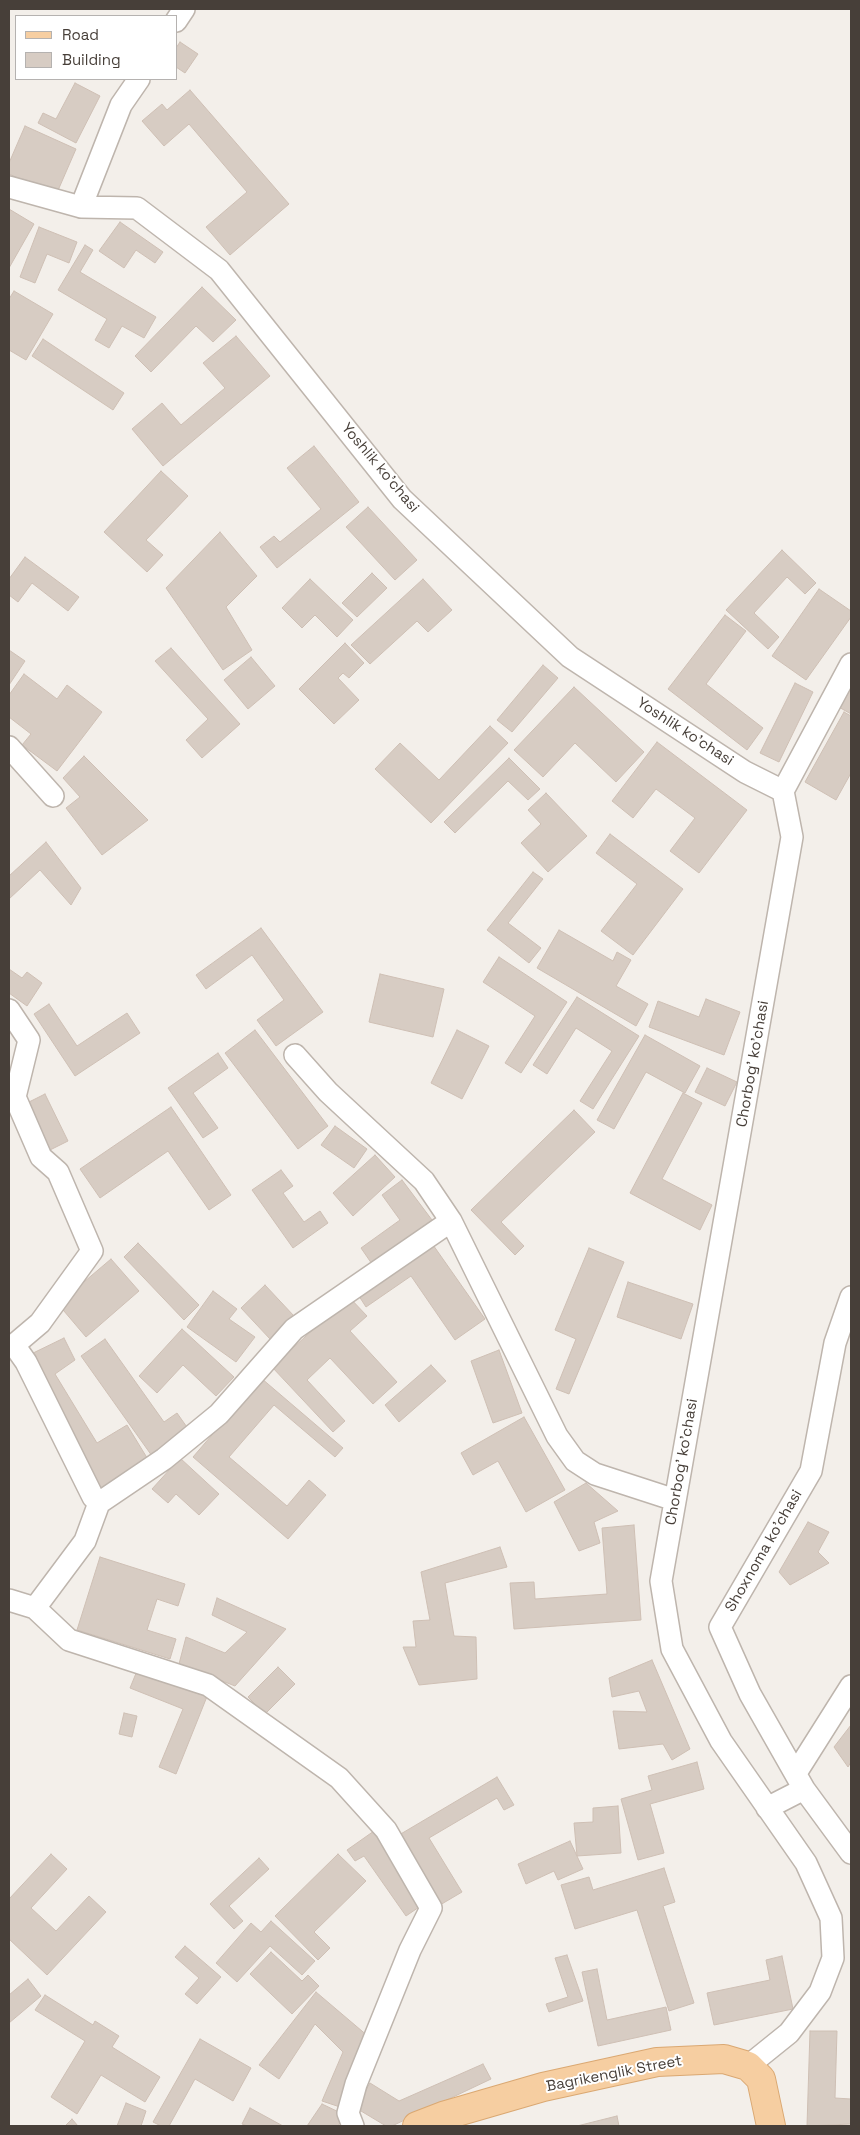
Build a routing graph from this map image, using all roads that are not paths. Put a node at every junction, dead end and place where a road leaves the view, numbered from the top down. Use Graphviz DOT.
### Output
graph roads {
  1 [pos="137,80"];
  2 [pos="9,187"];
  3 [pos="81,207"];
  4 [pos="851,664"];
  5 [pos="9,747"];
  6 [pos="783,790"];
  7 [pos="54,796"];
  8 [pos="9,1010"];
  9 [pos="295,1055"];
  10 [pos="451,1221"];
  11 [pos="851,1297"];
  12 [pos="11,1344"];
  13 [pos="674,1500"];
  14 [pos="99,1503"];
  15 [pos="9,1600"];
  16 [pos="35,1608"];
  17 [pos="851,1686"];
  18 [pos="800,1781"];
  19 [pos="767,1808"];
  20 [pos="851,1854"];
  21 [pos="748,2066"];
  22 [pos="353,2126"];
  23 [pos="417,2126"];
  24 [pos="771,2126"];
  1 -- 3 [label="street"];
  2 -- 3 [label="street, Yoshlik ko'chasi"];
  3 -- 6 [label="street, Yoshlik ko'chasi"];
  4 -- 6 [label="street"];
  5 -- 7 [label="street"];
  6 -- 13 [label="street, Chorbog' ko'chasi"];
  8 -- 12 [label="street"];
  9 -- 10 [label="street"];
  10 -- 13 [label="street"];
  10 -- 14 [label="street"];
  11 -- 18 [label="street, Shoxnoma ko'chasi"];
  12 -- 14 [label="street"];
  13 -- 19 [label="street, Chorbog' ko'chasi"];
  14 -- 16 [label="street"];
  15 -- 16 [label="street"];
  16 -- 22 [label="street"];
  17 -- 18 [label="street"];
  18 -- 19 [label="street"];
  18 -- 20 [label="street"];
  19 -- 21 [label="street, Chorbog' ko'chasi"];
  21 -- 23 [label="main road, Bagrikenglik Street"];
  21 -- 24 [label="main road"];
}
